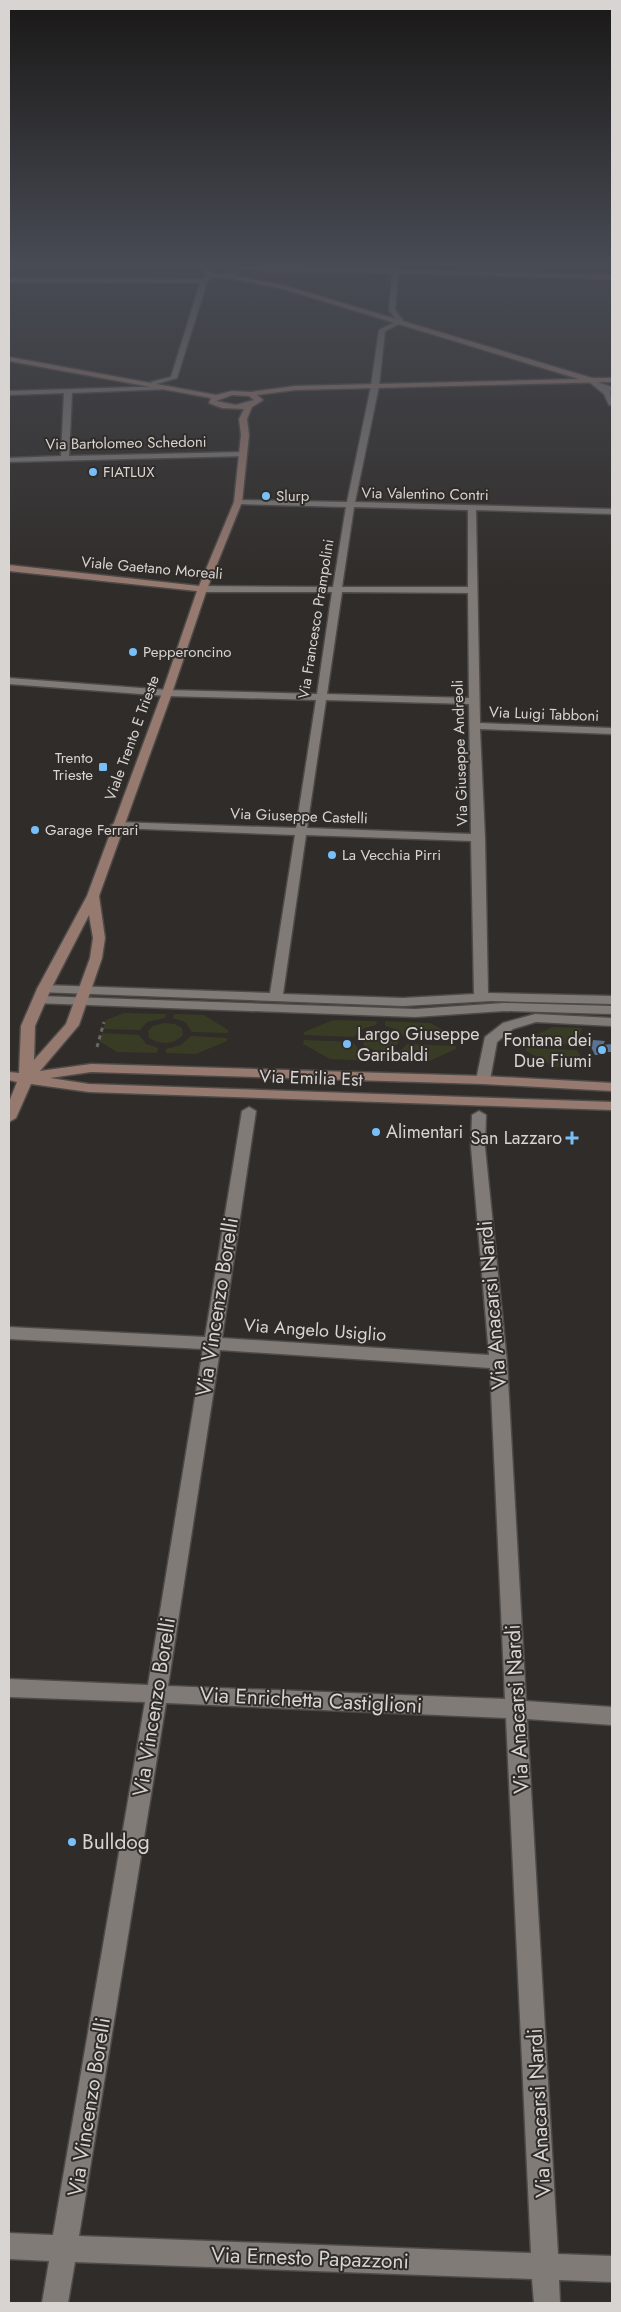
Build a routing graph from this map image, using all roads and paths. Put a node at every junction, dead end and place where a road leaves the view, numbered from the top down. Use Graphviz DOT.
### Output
graph roads {
  1 [pos="81,372"];
  2 [pos="176,372"];
  3 [pos="377,372"];
  4 [pos="564,372"];
  5 [pos="590,380"];
  6 [pos="612,380"];
  7 [pos="148,384"];
  8 [pos="375,386"];
  9 [pos="169,388"];
  10 [pos="612,390"];
  11 [pos="68,392"];
  12 [pos="9,393"];
  13 [pos="251,394"];
  14 [pos="216,397"];
  15 [pos="612,403"];
  16 [pos="222,406"];
  17 [pos="249,406"];
  18 [pos="243,419"];
  19 [pos="243,454"];
  20 [pos="65,458"];
  21 [pos="9,460"];
  22 [pos="238,502"];
  23 [pos="350,506"];
  24 [pos="472,508"];
  25 [pos="612,510"];
  26 [pos="9,568"];
  27 [pos="202,588"];
  28 [pos="339,588"];
  29 [pos="474,590"];
  30 [pos="9,681"];
  31 [pos="167,693"];
  32 [pos="320,697"];
  33 [pos="474,701"];
  34 [pos="475,726"];
  35 [pos="612,731"];
  36 [pos="117,825"];
  37 [pos="301,831"];
  38 [pos="479,838"];
  39 [pos="93,896"];
  40 [pos="42,995"];
  41 [pos="83,996"];
  42 [pos="276,997"];
  43 [pos="482,997"];
  44 [pos="612,1000"];
  45 [pos="612,1010"];
  46 [pos="612,1022"];
  47 [pos="9,1076"];
  48 [pos="26,1078"];
  49 [pos="483,1080"];
  50 [pos="612,1087"];
  51 [pos="612,1106"];
  52 [pos="249,1110"];
  53 [pos="479,1115"];
  54 [pos="9,1118"];
  55 [pos="9,1333"];
  56 [pos="211,1343"];
  57 [pos="498,1362"];
  58 [pos="9,1688"];
  59 [pos="157,1693"];
  60 [pos="518,1709"];
  61 [pos="612,1716"];
  62 [pos="9,2246"];
  63 [pos="65,2249"];
  64 [pos="547,2266"];
  65 [pos="612,2268"];
  66 [pos="55,2303"];
  67 [pos="547,2303"];
  1 -- 7 [label="street"];
  2 -- 7 [label="street"];
  3 -- 8 [label="street, Via Francesco Prampolini"];
  4 -- 5 [label="street"];
  5 -- 6 [label="street"];
  5 -- 8 [label="street"];
  5 -- 10 [label="street"];
  5 -- 15 [label="street"];
  7 -- 9 [label="street"];
  8 -- 13 [label="street"];
  8 -- 23 [label="street, Via Francesco Prampolini"];
  9 -- 11 [label="street"];
  9 -- 14 [label="street"];
  11 -- 12 [label="street"];
  11 -- 20 [label="street"];
  13 -- 14 [label="street"];
  13 -- 17 [label="street, Viale Trento E Trieste"];
  14 -- 16 [label="street"];
  16 -- 17 [label="street"];
  16 -- 18 [label="street"];
  17 -- 18 [label="street, Viale Trento E Trieste"];
  18 -- 19 [label="street, Viale Trento E Trieste"];
  19 -- 20 [label="street, Via Bartolomeo Schedoni"];
  19 -- 22 [label="street, Viale Trento E Trieste"];
  20 -- 21 [label="street, Via Bartolomeo Schedoni"];
  22 -- 23 [label="street, Via Valentino Contri"];
  22 -- 27 [label="street, Viale Trento E Trieste"];
  23 -- 24 [label="street, Via Valentino Contri"];
  23 -- 28 [label="street, Via Francesco Prampolini"];
  24 -- 25 [label="street, Via Valentino Contri"];
  24 -- 29 [label="street, Via Giuseppe Andreoli"];
  26 -- 27 [label="street, Viale Gaetano Moreali"];
  27 -- 28 [label="street, Viale Gaetano Moreali"];
  27 -- 31 [label="street, Viale Trento E Trieste"];
  28 -- 29 [label="street, Viale Gaetano Moreali"];
  28 -- 32 [label="street, Via Francesco Prampolini"];
  29 -- 33 [label="street, Via Giuseppe Andreoli"];
  30 -- 31 [label="street"];
  31 -- 32 [label="street"];
  31 -- 36 [label="street, Viale Trento E Trieste"];
  32 -- 33 [label="street"];
  32 -- 37 [label="street, Via Francesco Prampolini"];
  33 -- 34 [label="street, Via Giuseppe Andreoli"];
  34 -- 35 [label="street, Via Luigi Tabboni"];
  34 -- 38 [label="street, Via Giuseppe Andreoli"];
  36 -- 37 [label="street, Via Giuseppe Castelli"];
  36 -- 39 [label="street, Viale Trento E Trieste"];
  37 -- 38 [label="street, Via Giuseppe Castelli"];
  37 -- 42 [label="street, Via Francesco Prampolini"];
  38 -- 43 [label="street, Via Giuseppe Andreoli"];
  39 -- 40 [label="street, Viale Trento E Trieste"];
  39 -- 41 [label="street, Viale Trento E Trieste"];
  40 -- 41 [label="street"];
  40 -- 48 [label="street, Viale Trento E Trieste"];
  41 -- 42 [label="street"];
  41 -- 45 [label="street"];
  41 -- 48 [label="street, Viale Trento E Trieste"];
  42 -- 43 [label="street"];
  43 -- 44 [label="street"];
  46 -- 49 [label="street"];
  47 -- 48 [label="street, Via Emilia Est"];
  48 -- 49 [label="street"];
  48 -- 51 [label="street, Via Emilia Est"];
  48 -- 54 [label="street"];
  49 -- 50 [label="street"];
  52 -- 56 [label="street, Via Vincenzo Borelli"];
  53 -- 57 [label="street, Via Anacarsi Nardi"];
  55 -- 56 [label="street, Via Angelo Usiglio"];
  56 -- 57 [label="street, Via Angelo Usiglio"];
  56 -- 59 [label="street, Via Vincenzo Borelli"];
  57 -- 60 [label="street, Via Anacarsi Nardi"];
  58 -- 59 [label="street, Via Enrichetta Castiglioni"];
  59 -- 60 [label="street, Via Enrichetta Castiglioni"];
  59 -- 63 [label="street, Via Vincenzo Borelli"];
  60 -- 61 [label="street, Via Enrichetta Castiglioni"];
  60 -- 64 [label="street, Via Anacarsi Nardi"];
  62 -- 63 [label="street, Via Ernesto Papazzoni"];
  63 -- 64 [label="street, Via Ernesto Papazzoni"];
  63 -- 66 [label="street, Via Vincenzo Borelli"];
  64 -- 65 [label="street, Via Ernesto Papazzoni"];
  64 -- 67 [label="street, Via Anacarsi Nardi"];
}
